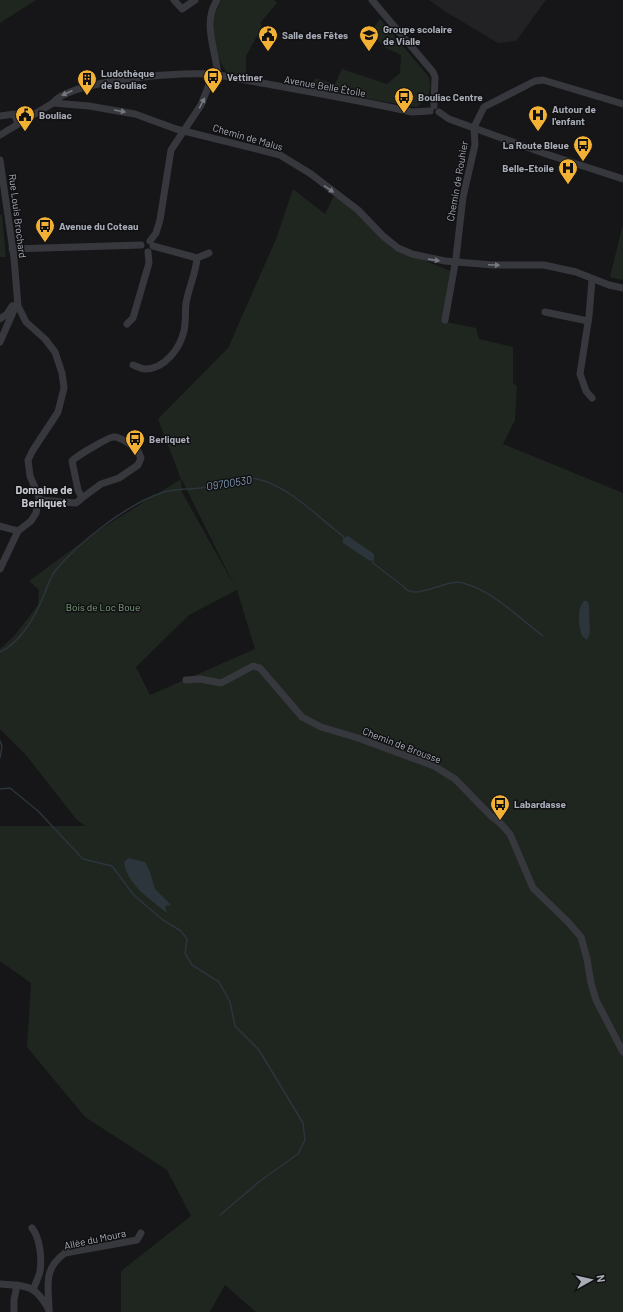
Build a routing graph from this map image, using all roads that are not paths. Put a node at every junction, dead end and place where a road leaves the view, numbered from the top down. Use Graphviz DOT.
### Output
graph roads {
  1 [pos="174,0"];
  2 [pos="194,0"];
  3 [pos="217,0"];
  4 [pos="372,0"];
  5 [pos="218,75"];
  6 [pos="53,103"];
  7 [pos="623,104"];
  8 [pos="432,108"];
  9 [pos="0,116"];
  10 [pos="18,123"];
  11 [pos="474,128"];
  12 [pos="185,130"];
  13 [pos="0,135"];
  14 [pos="0,160"];
  15 [pos="623,179"];
  16 [pos="150,246"];
  17 [pos="12,249"];
  18 [pos="209,253"];
  19 [pos="197,258"];
  20 [pos="455,262"];
  21 [pos="592,280"];
  22 [pos="623,288"];
  23 [pos="17,299"];
  24 [pos="545,312"];
  25 [pos="0,319"];
  26 [pos="445,320"];
  27 [pos="588,322"];
  28 [pos="127,324"];
  29 [pos="0,342"];
  30 [pos="133,365"];
  31 [pos="592,398"];
  32 [pos="82,498"];
  33 [pos="40,500"];
  34 [pos="0,526"];
  35 [pos="18,531"];
  36 [pos="0,570"];
  37 [pos="186,680"];
  38 [pos="623,1052"];
  39 [pos="32,1228"];
  40 [pos="142,1233"];
  41 [pos="0,1284"];
  42 [pos="17,1285"];
  43 [pos="49,1286"];
  44 [pos="34,1291"];
  45 [pos="14,1312"];
  46 [pos="50,1312"];
  1 -- 2 [label="street"];
  3 -- 5 [label="street"];
  4 -- 8 [label="street"];
  5 -- 6 [label="street, Avenue Belle Étoile, one-way"];
  5 -- 8 [label="street, Avenue Belle Étoile"];
  12 -- 5 [label="street, one-way"];
  6 -- 10 [label="street, Avenue Belle Étoile"];
  6 -- 12 [label="street, Chemin de Malus, one-way"];
  7 -- 11 [label="street"];
  8 -- 11 [label="street"];
  9 -- 10 [label="street"];
  10 -- 13 [label="street, Avenue Belle Étoile"];
  11 -- 15 [label="street"];
  11 -- 20 [label="street, Chemin de Rouhier"];
  12 -- 16 [label="street"];
  12 -- 20 [label="street, Chemin de Malus, one-way"];
  14 -- 17 [label="street, Rue Louis Brochard"];
  16 -- 17 [label="street"];
  16 -- 19 [label="street"];
  16 -- 28 [label="street"];
  17 -- 23 [label="street, Rue Louis Brochard"];
  18 -- 19 [label="street"];
  19 -- 30 [label="street"];
  20 -- 21 [label="street, Chemin de Malus, one-way"];
  20 -- 26 [label="street"];
  21 -- 22 [label="street, Chemin de Malus"];
  21 -- 27 [label="street"];
  23 -- 25 [label="street"];
  23 -- 29 [label="street"];
  23 -- 33 [label="street"];
  24 -- 27 [label="street"];
  27 -- 31 [label="street"];
  32 -- 32 [label="street"];
  32 -- 33 [label="street"];
  33 -- 35 [label="street"];
  34 -- 35 [label="street"];
  35 -- 36 [label="street"];
  37 -- 38 [label="street, Chemin de Brousse"];
  39 -- 44 [label="street"];
  40 -- 43 [label="street, Allée du Moura"];
  41 -- 42 [label="street"];
  42 -- 44 [label="street"];
  42 -- 45 [label="street"];
  43 -- 44 [label="street"];
  43 -- 46 [label="street, Allée du Moura"];
  44 -- 46 [label="street"];
}
